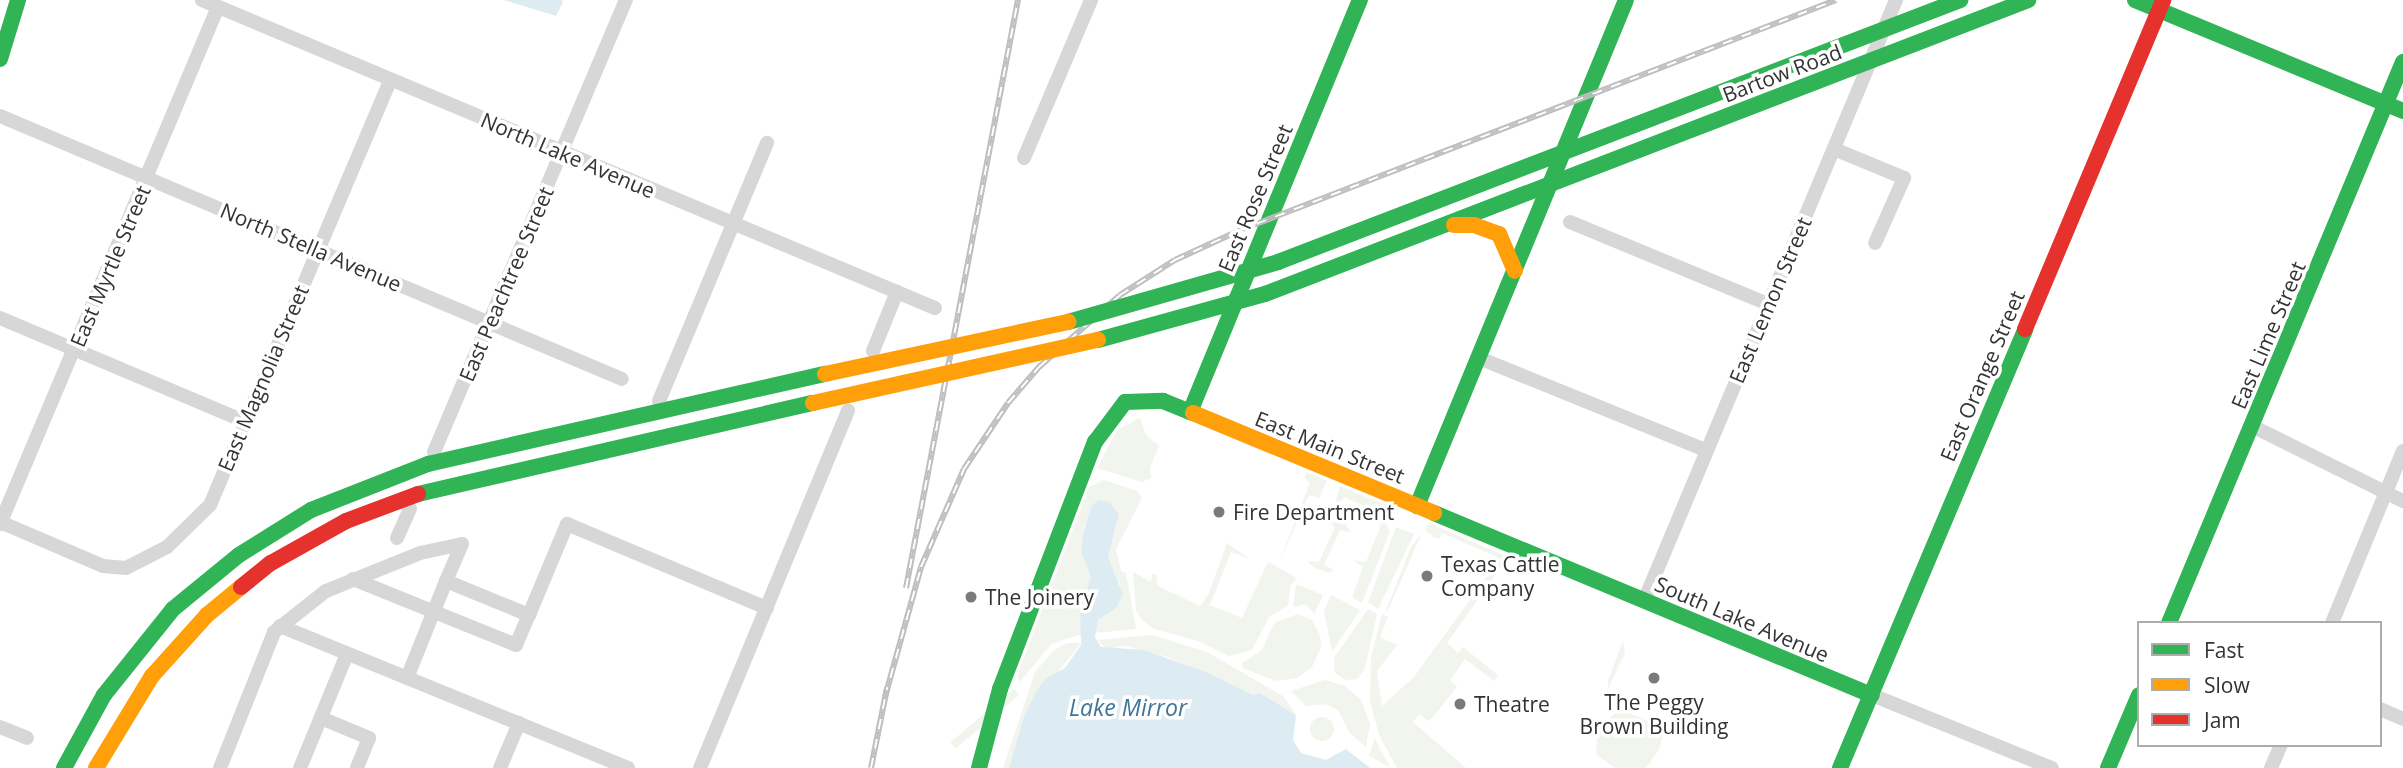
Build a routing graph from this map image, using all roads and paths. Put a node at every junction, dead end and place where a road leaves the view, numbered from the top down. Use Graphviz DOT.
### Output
graph roads {
  1 [pos="202,0"];
  2 [pos="626,0"];
  3 [pos="1091,0"];
  4 [pos="1360,0"];
  5 [pos="1626,0"];
  6 [pos="1896,0"];
  7 [pos="1960,0"];
  8 [pos="2028,0"];
  9 [pos="2135,0"];
  10 [pos="17,2"];
  11 [pos="2161,5"];
  12 [pos="218,7"];
  13 [pos="0,26"];
  14 [pos="1884,29"];
  15 [pos="0,59"];
  16 [pos="1871,61"];
  17 [pos="2403,62"];
  18 [pos="390,80"];
  19 [pos="2387,104"];
  20 [pos="2403,111"];
  21 [pos="0,116"];
  22 [pos="767,143"];
  23 [pos="1834,149"];
  24 [pos="1564,150"];
  25 [pos="562,152"];
  26 [pos="1024,158"];
  27 [pos="147,177"];
  28 [pos="1550,185"];
  29 [pos="1570,222"];
  30 [pos="732,224"];
  31 [pos="1447,225"];
  32 [pos="1875,243"];
  33 [pos="317,250"];
  34 [pos="1515,271"];
  35 [pos="897,292"];
  36 [pos="1769,303"];
  37 [pos="935,308"];
  38 [pos="0,318"];
  39 [pos="489,323"];
  40 [pos="74,351"];
  41 [pos="873,351"];
  42 [pos="1479,358"];
  43 [pos="622,379"];
  44 [pos="659,401"];
  45 [pos="848,410"];
  46 [pos="1190,412"];
  47 [pos="244,421"];
  48 [pos="2252,426"];
  49 [pos="1706,450"];
  50 [pos="2403,451"];
  51 [pos="434,452"];
  52 [pos="2386,493"];
  53 [pos="2403,501"];
  54 [pos="1417,506"];
  55 [pos="410,509"];
  56 [pos="0,523"];
  57 [pos="397,538"];
  58 [pos="354,579"];
  59 [pos="446,581"];
  60 [pos="1644,601"];
  61 [pos="767,608"];
  62 [pos="434,611"];
  63 [pos="529,615"];
  64 [pos="2170,621"];
  65 [pos="2333,621"];
  66 [pos="280,626"];
  67 [pos="347,653"];
  68 [pos="407,678"];
  69 [pos="1872,695"];
  70 [pos="2137,700"];
  71 [pos="2382,710"];
  72 [pos="321,718"];
  73 [pos="2403,719"];
  74 [pos="519,723"];
  75 [pos="0,727"];
  76 [pos="27,738"];
  77 [pos="2280,747"];
  78 [pos="64,768"];
  79 [pos="96,768"];
  80 [pos="220,768"];
  81 [pos="300,768"];
  82 [pos="357,768"];
  83 [pos="500,768"];
  84 [pos="628,768"];
  85 [pos="700,768"];
  86 [pos="979,768"];
  87 [pos="1840,768"];
  88 [pos="2052,768"];
  89 [pos="2108,768"];
  90 [pos="2272,768"];
  1 -- 12 [label="street, North Lake Avenue"];
  2 -- 25 [label="street, East Peachtree Street"];
  3 -- 26 [label="street"];
  4 -- 46 [label="main road, East Rose Street"];
  5 -- 24 [label="main road, East Main Street"];
  6 -- 14 [label="street, East Lemon Street"];
  7 -- 14 [label="main road, Bartow Road"];
  8 -- 16 [label="main road, Bartow Road"];
  9 -- 11 [label="main road"];
  10 -- 13 [label="main road"];
  10 -- 15 [label="main road"];
  11 -- 19 [label="main road"];
  11 -- 69 [label="main road, East Orange Street"];
  12 -- 18 [label="street, North Lake Avenue"];
  12 -- 27 [label="street, East Myrtle Street"];
  14 -- 16 [label="street, East Lemon Street"];
  14 -- 24 [label="main road, Bartow Road"];
  16 -- 23 [label="street, East Lemon Street"];
  16 -- 28 [label="main road, Bartow Road"];
  17 -- 19 [label="main road, East Lime Street"];
  18 -- 25 [label="street, North Lake Avenue"];
  18 -- 33 [label="street, East Magnolia Street"];
  19 -- 20 [label="main road"];
  19 -- 48 [label="main road, East Lime Street"];
  21 -- 27 [label="street, North Stella Avenue"];
  22 -- 30 [label="street"];
  23 -- 32 [label="street"];
  23 -- 36 [label="street, East Lemon Street"];
  24 -- 28 [label="main road, East Main Street"];
  24 -- 78 [label="main road, Bartow Road, bridge"];
  25 -- 30 [label="street, North Lake Avenue"];
  25 -- 39 [label="street, East Peachtree Street"];
  27 -- 33 [label="street, North Stella Avenue"];
  27 -- 40 [label="street, East Myrtle Street"];
  28 -- 31 [label="main road, Bartow Road"];
  28 -- 34 [label="main road, East Main Street"];
  29 -- 36 [label="street"];
  30 -- 35 [label="street, North Lake Avenue"];
  30 -- 44 [label="street"];
  31 -- 34 [label="main road"];
  31 -- 79 [label="main road, Bartow Road, bridge"];
  33 -- 39 [label="street, North Stella Avenue"];
  33 -- 47 [label="street, East Magnolia Street"];
  34 -- 42 [label="main road, East Main Street"];
  35 -- 37 [label="street, North Lake Avenue"];
  35 -- 41 [label="street"];
  36 -- 49 [label="street, East Lemon Street"];
  38 -- 40 [label="street"];
  39 -- 43 [label="street, North Stella Avenue"];
  39 -- 51 [label="street, East Peachtree Street"];
  40 -- 47 [label="street"];
  40 -- 56 [label="street, East Myrtle Street"];
  42 -- 49 [label="street"];
  42 -- 54 [label="main road, East Main Street"];
  45 -- 61 [label="street"];
  46 -- 54 [label="main road, East Main Street"];
  46 -- 86 [label="main road, East Main Street"];
  47 -- 56 [label="street, East Magnolia Street"];
  48 -- 52 [label="street"];
  48 -- 64 [label="main road, East Lime Street"];
  49 -- 60 [label="street, East Lemon Street"];
  50 -- 52 [label="street"];
  52 -- 53 [label="street"];
  52 -- 65 [label="street"];
  54 -- 60 [label="main road, South Lake Avenue"];
  55 -- 57 [label="street"];
  58 -- 59 [label="street"];
  58 -- 62 [label="street"];
  58 -- 66 [label="street"];
  59 -- 62 [label="street"];
  59 -- 63 [label="street"];
  60 -- 69 [label="main road, South Lake Avenue"];
  61 -- 63 [label="street"];
  61 -- 85 [label="street"];
  62 -- 63 [label="street"];
  62 -- 68 [label="street"];
  66 -- 67 [label="street"];
  66 -- 80 [label="street"];
  67 -- 68 [label="street"];
  67 -- 72 [label="street"];
  68 -- 74 [label="street"];
  69 -- 87 [label="main road, East Orange Street"];
  69 -- 88 [label="street, South Lake Avenue"];
  70 -- 89 [label="main road"];
  71 -- 73 [label="street"];
  72 -- 81 [label="street"];
  72 -- 82 [label="street"];
  74 -- 83 [label="street"];
  74 -- 84 [label="street"];
  75 -- 76 [label="street"];
  77 -- 90 [label="street"];
}
